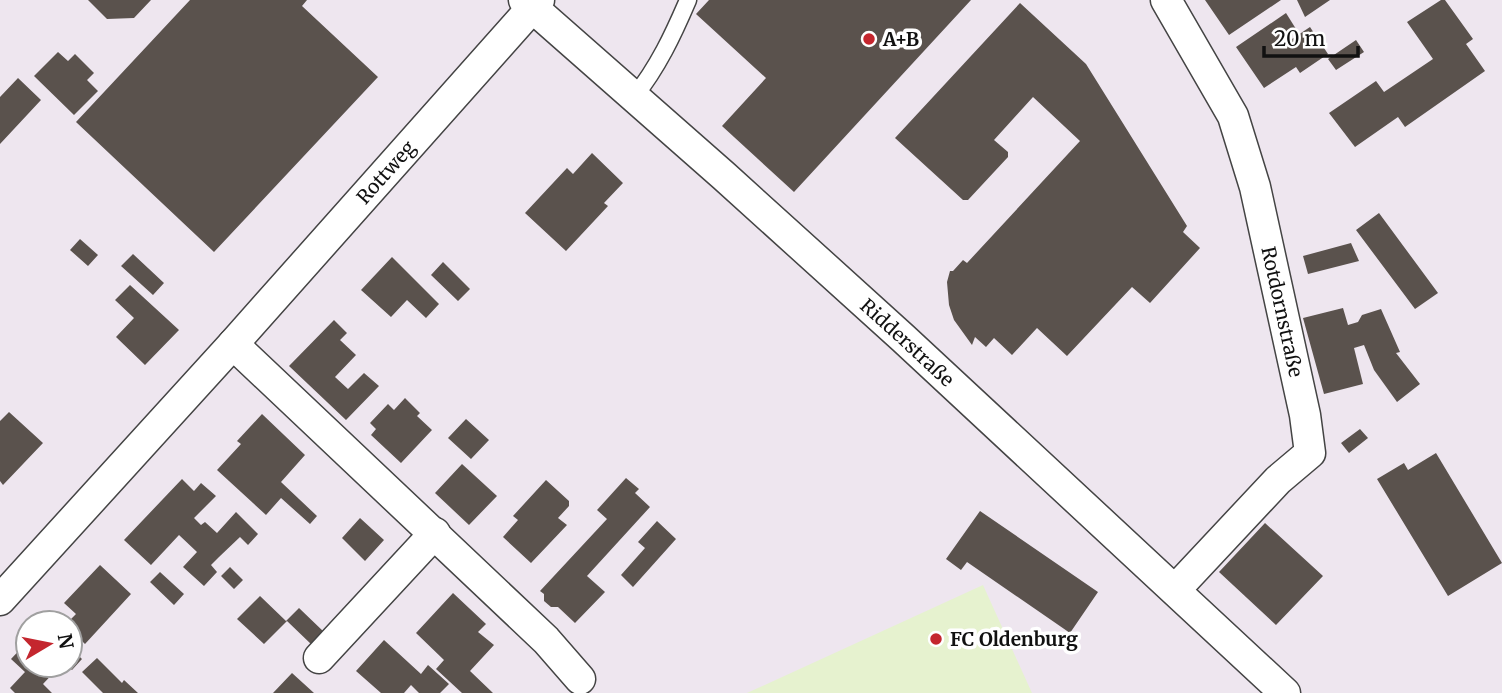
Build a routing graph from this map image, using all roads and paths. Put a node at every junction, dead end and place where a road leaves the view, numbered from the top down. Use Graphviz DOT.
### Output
graph roads {
  1 [pos="688,0"];
  2 [pos="1166,0"];
  3 [pos="532,2"];
  4 [pos="634,97"];
  5 [pos="233,344"];
  6 [pos="435,533"];
  7 [pos="1175,590"];
  8 [pos="0,600"];
  9 [pos="319,658"];
  10 [pos="580,679"];
  11 [pos="1285,693"];
  1 -- 4 [label="lane"];
  2 -- 7 [label="street, Rotdornstraße"];
  3 -- 4 [label="street, Ridderstraße"];
  3 -- 5 [label="street, Rottweg"];
  4 -- 7 [label="street, Ridderstraße"];
  5 -- 6 [label="street"];
  5 -- 8 [label="street, Rottweg"];
  6 -- 9 [label="street"];
  6 -- 10 [label="street"];
  7 -- 11 [label="street, Ridderstraße"];
}
